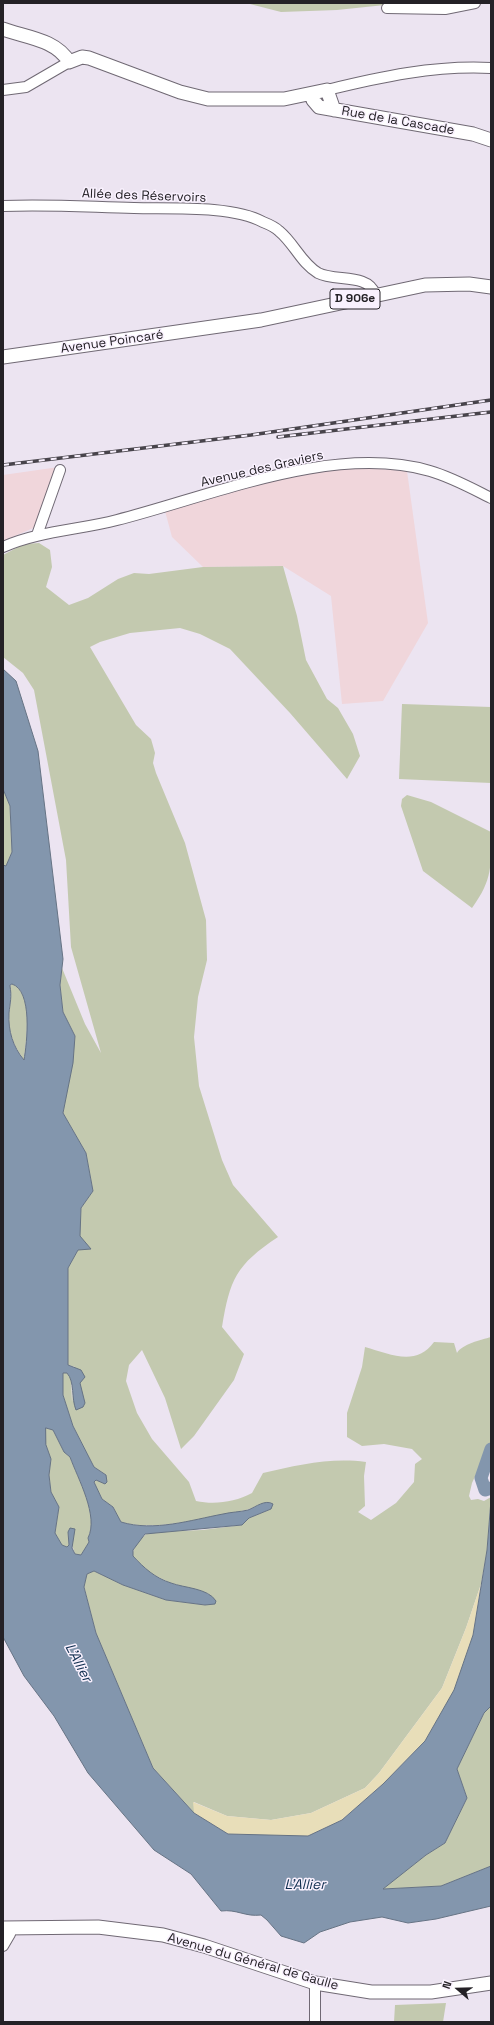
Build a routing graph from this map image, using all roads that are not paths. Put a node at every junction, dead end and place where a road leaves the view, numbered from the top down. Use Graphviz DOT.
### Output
graph roads {
  1 [pos="475,3"];
  2 [pos="387,8"];
  3 [pos="3,29"];
  4 [pos="69,62"];
  5 [pos="491,68"];
  6 [pos="3,90"];
  7 [pos="327,90"];
  8 [pos="312,94"];
  9 [pos="334,110"];
  10 [pos="491,140"];
  11 [pos="3,206"];
  12 [pos="491,287"];
  13 [pos="375,294"];
  14 [pos="3,357"];
  15 [pos="60,470"];
  16 [pos="491,498"];
  17 [pos="37,535"];
  18 [pos="3,547"];
  19 [pos="5,1931"];
  20 [pos="3,1946"];
  21 [pos="491,1982"];
  22 [pos="315,1983"];
  23 [pos="315,2022"];
  1 -- 2 [label="street"];
  3 -- 4 [label="main road"];
  4 -- 6 [label="street"];
  4 -- 8 [label="main road"];
  5 -- 7 [label="street"];
  7 -- 8 [label="main road"];
  7 -- 9 [label="main road"];
  8 -- 9 [label="main road, Rue de la Cascade"];
  9 -- 10 [label="main road, Rue de la Cascade"];
  11 -- 13 [label="street, Allée des Réservoirs"];
  12 -- 13 [label="main road, D 906e"];
  13 -- 14 [label="main road, Avenue Poincaré / D 906e"];
  15 -- 17 [label="street"];
  16 -- 17 [label="street, Avenue des Graviers"];
  17 -- 18 [label="street, Avenue des Graviers"];
  19 -- 20 [label="street"];
  19 -- 22 [label="main road, Avenue du Général de Gaulle"];
  21 -- 22 [label="main road, Avenue du Général de Gaulle"];
  22 -- 23 [label="street"];
}
